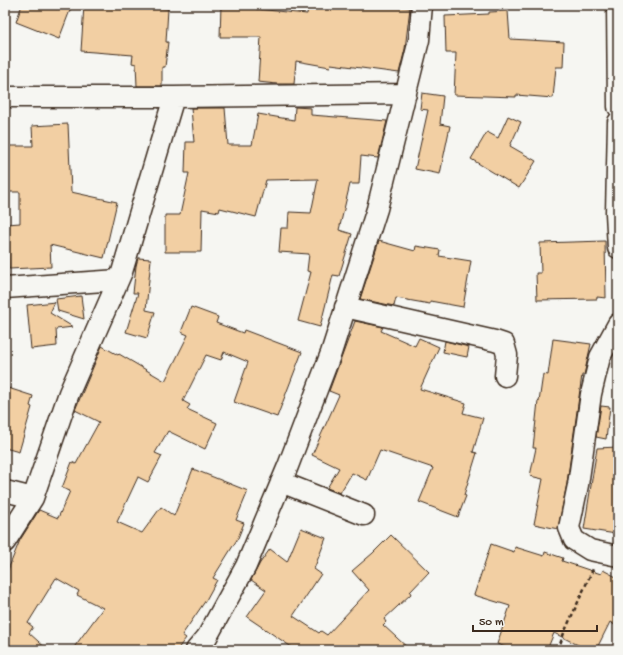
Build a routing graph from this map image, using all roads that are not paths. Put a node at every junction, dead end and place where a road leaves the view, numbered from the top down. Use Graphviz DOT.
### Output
graph roads {
  1 [pos="422,5"];
  2 [pos="617,5"];
  3 [pos="406,94"];
  4 [pos="5,97"];
  5 [pos="174,97"];
  6 [pos="618,107"];
  7 [pos="618,122"];
  8 [pos="618,162"];
  9 [pos="618,248"];
  10 [pos="118,280"];
  11 [pos="5,288"];
  12 [pos="345,307"];
  13 [pos="615,335"];
  14 [pos="505,376"];
  15 [pos="281,482"];
  16 [pos="5,491"];
  17 [pos="33,498"];
  18 [pos="364,515"];
  19 [pos="5,542"];
  20 [pos="610,554"];
  21 [pos="196,650"];
  1 -- 3 [label="street"];
  2 -- 6 [label="street"];
  3 -- 5 [label="street"];
  3 -- 12 [label="street"];
  4 -- 5 [label="street"];
  5 -- 10 [label="street"];
  7 -- 8 [label="street"];
  8 -- 9 [label="street"];
  10 -- 11 [label="street"];
  10 -- 17 [label="street"];
  12 -- 14 [label="street"];
  12 -- 15 [label="street"];
  13 -- 20 [label="street"];
  15 -- 18 [label="street"];
  15 -- 21 [label="street"];
  16 -- 17 [label="street"];
  17 -- 19 [label="street"];
}
